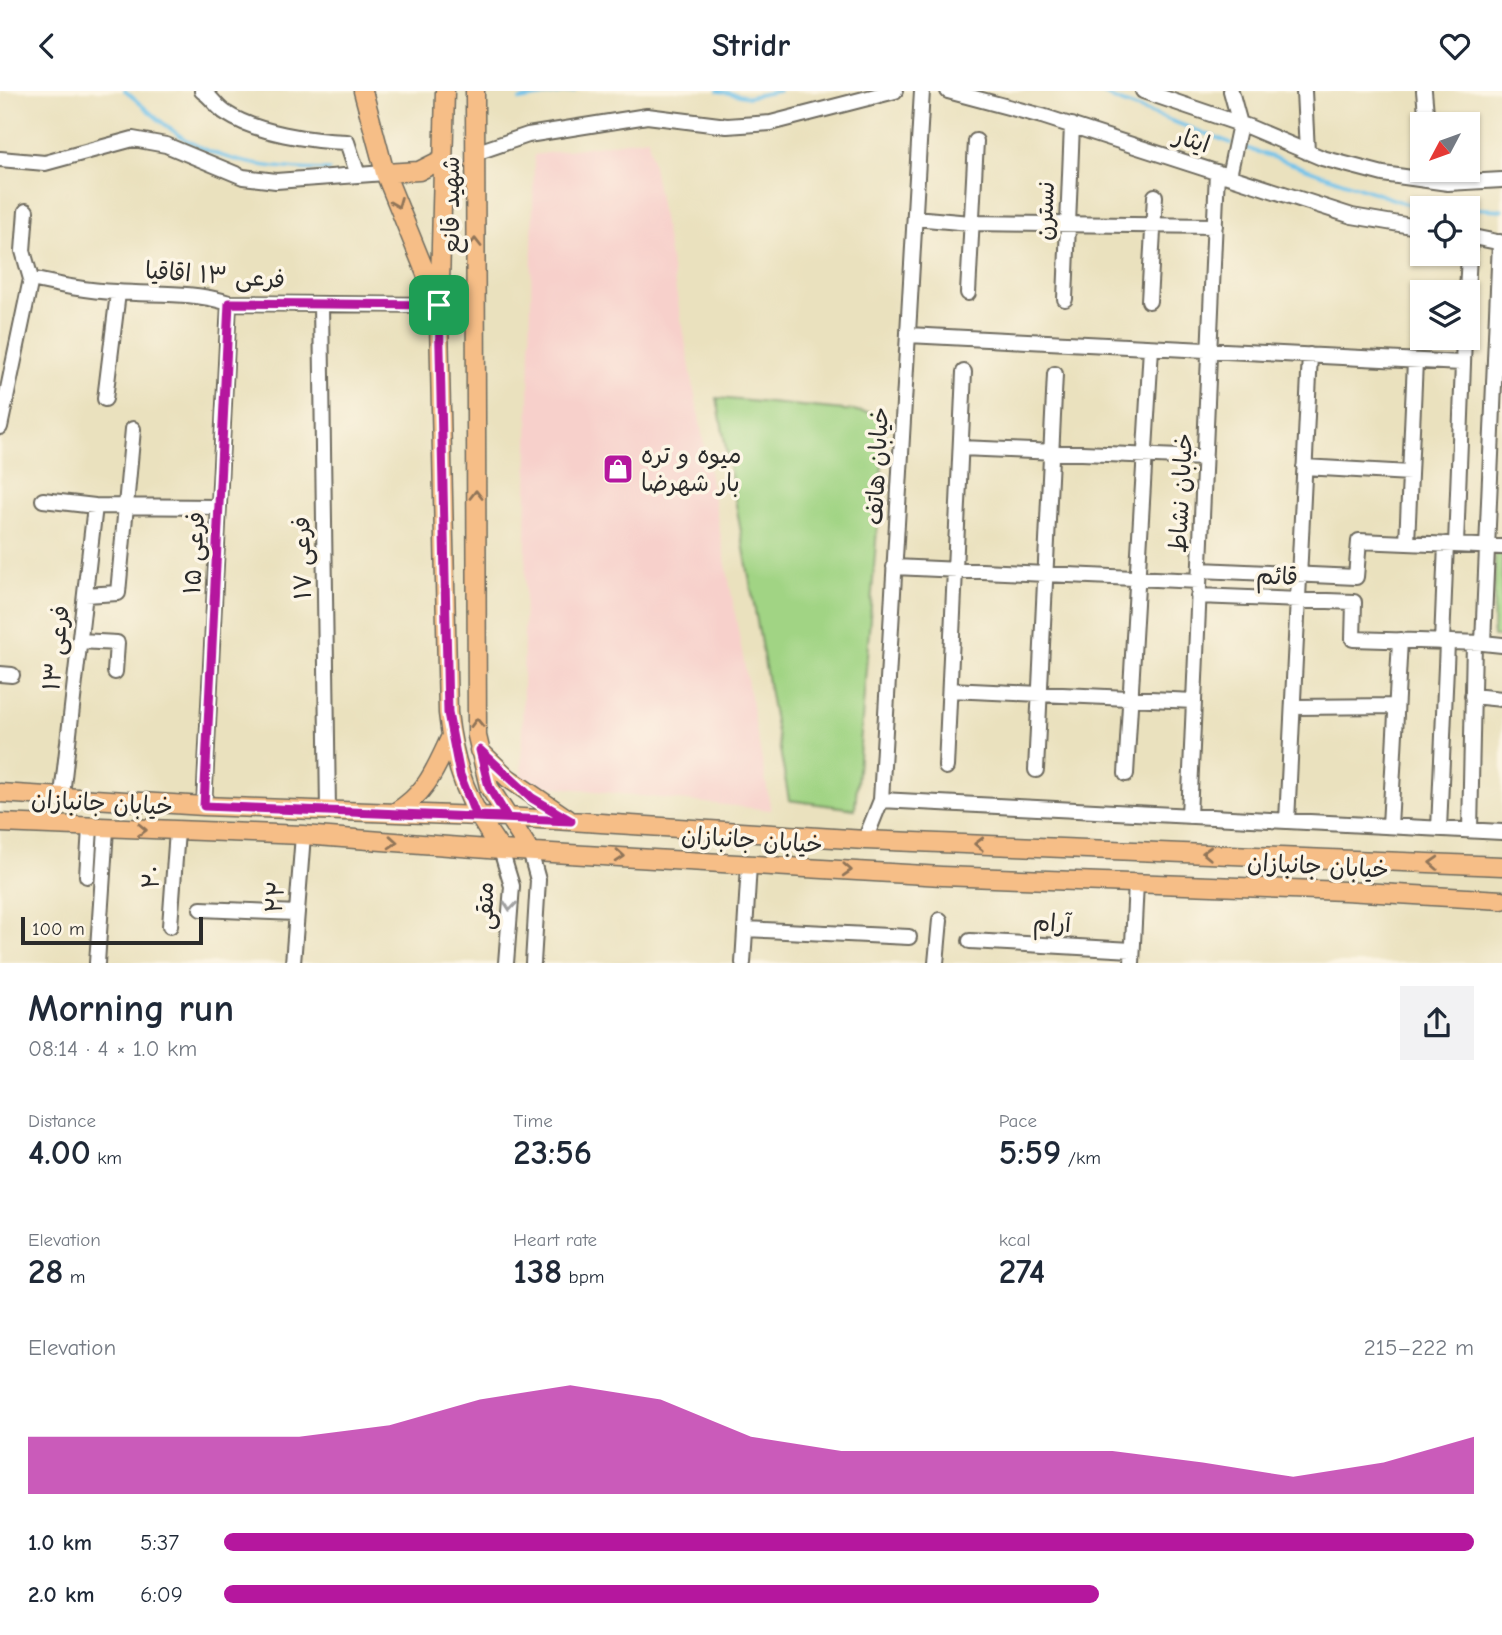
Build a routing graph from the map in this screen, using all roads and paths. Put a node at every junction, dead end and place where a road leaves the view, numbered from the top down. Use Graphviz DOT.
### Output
graph roads {
  1 [pos="363,91"];
  2 [pos="445,91"];
  3 [pos="475,91"];
  4 [pos="895,91"];
  5 [pos="922,91"];
  6 [pos="948,91"];
  7 [pos="1143,91"];
  8 [pos="1231,91"];
  9 [pos="1304,91"];
  10 [pos="1424,91"];
  11 [pos="208,92"];
  12 [pos="1426,112"];
  13 [pos="1072,125"];
  14 [pos="1239,128"];
  15 [pos="976,141"];
  16 [pos="1307,152"];
  17 [pos="475,153"];
  18 [pos="0,159"];
  19 [pos="441,160"];
  20 [pos="357,172"];
  21 [pos="385,173"];
  22 [pos="1223,174"];
  23 [pos="1410,175"];
  24 [pos="1480,178"];
  25 [pos="1502,180"];
  26 [pos="1155,196"];
  27 [pos="26,211"];
  28 [pos="915,218"];
  29 [pos="970,223"];
  30 [pos="1068,225"];
  31 [pos="1215,226"];
  32 [pos="1410,226"];
  33 [pos="1153,227"];
  34 [pos="1480,238"];
  35 [pos="1501,242"];
  36 [pos="31,279"];
  37 [pos="118,293"];
  38 [pos="968,293"];
  39 [pos="1065,299"];
  40 [pos="1149,301"];
  41 [pos="229,303"];
  42 [pos="321,304"];
  43 [pos="439,305"];
  44 [pos="908,335"];
  45 [pos="1151,348"];
  46 [pos="1463,350"];
  47 [pos="1211,351"];
  48 [pos="1310,355"];
  49 [pos="1498,359"];
  50 [pos="1415,361"];
  51 [pos="1462,363"];
  52 [pos="964,372"];
  53 [pos="1055,374"];
  54 [pos="105,398"];
  55 [pos="0,427"];
  56 [pos="133,429"];
  57 [pos="961,448"];
  58 [pos="1049,451"];
  59 [pos="1145,455"];
  60 [pos="1205,458"];
  61 [pos="1304,467"];
  62 [pos="1410,473"];
  63 [pos="43,500"];
  64 [pos="95,506"];
  65 [pos="125,506"];
  66 [pos="219,507"];
  67 [pos="1406,543"];
  68 [pos="1451,544"];
  69 [pos="1494,547"];
  70 [pos="894,567"];
  71 [pos="955,570"];
  72 [pos="1045,573"];
  73 [pos="1299,574"];
  74 [pos="1138,578"];
  75 [pos="1199,582"];
  76 [pos="85,595"];
  77 [pos="1298,600"];
  78 [pos="1400,640"];
  79 [pos="80,641"];
  80 [pos="1445,642"];
  81 [pos="1478,643"];
  82 [pos="1502,645"];
  83 [pos="115,672"];
  84 [pos="950,690"];
  85 [pos="1039,693"];
  86 [pos="1472,697"];
  87 [pos="1502,699"];
  88 [pos="1131,700"];
  89 [pos="1194,701"];
  90 [pos="1396,706"];
  91 [pos="1294,707"];
  92 [pos="451,736"];
  93 [pos="480,750"];
  94 [pos="946,767"];
  95 [pos="1036,770"];
  96 [pos="1126,773"];
  97 [pos="0,793"];
  98 [pos="62,795"];
  99 [pos="881,800"];
  100 [pos="204,806"];
  101 [pos="328,811"];
  102 [pos="362,812"];
  103 [pos="394,813"];
  104 [pos="476,816"];
  105 [pos="1189,816"];
  106 [pos="507,817"];
  107 [pos="571,821"];
  108 [pos="1287,821"];
  109 [pos="0,823"];
  110 [pos="1390,826"];
  111 [pos="98,829"];
  112 [pos="1439,829"];
  113 [pos="1469,830"];
  114 [pos="177,831"];
  115 [pos="1502,832"];
  116 [pos="303,835"];
  117 [pos="359,839"];
  118 [pos="865,840"];
  119 [pos="501,850"];
  120 [pos="530,851"];
  121 [pos="1346,858"];
  122 [pos="1392,861"];
  123 [pos="749,865"];
  124 [pos="1502,866"];
  125 [pos="88,876"];
  126 [pos="1136,883"];
  127 [pos="1345,891"];
  128 [pos="1392,893"];
  129 [pos="1502,900"];
  130 [pos="201,909"];
  131 [pos="297,913"];
  132 [pos="940,921"];
  133 [pos="170,926"];
  134 [pos="745,929"];
  135 [pos="908,937"];
  136 [pos="970,941"];
  137 [pos="1132,956"];
  138 [pos="97,963"];
  139 [pos="293,963"];
  140 [pos="506,963"];
  141 [pos="533,963"];
  142 [pos="743,963"];
  143 [pos="936,963"];
  1 -- 21 [label="main road"];
  2 -- 19 [label="main road, شهید قانع"];
  3 -- 17 [label="main road, شهید قانع"];
  4 -- 17 [label="street"];
  5 -- 28 [label="street, خیابان هاتف"];
  6 -- 13 [label="street, ایثار"];
  7 -- 14 [label="street"];
  8 -- 14 [label="street"];
  9 -- 16 [label="street"];
  10 -- 12 [label="street"];
  11 -- 20 [label="street"];
  13 -- 22 [label="street, ایثار"];
  13 -- 30 [label="street, نسترن"];
  14 -- 16 [label="street"];
  14 -- 22 [label="street, خیابان نشاط"];
  15 -- 29 [label="street"];
  16 -- 23 [label="street"];
  93 -- 17 [label="main road, شهید قانع, one-way"];
  18 -- 20 [label="street"];
  19 -- 21 [label="main road"];
  19 -- 43 [label="main road, شهید قانع"];
  20 -- 21 [label="street"];
  21 -- 43 [label="main road, one-way"];
  22 -- 31 [label="street, خیابان نشاط"];
  22 -- 32 [label="street, ایثار"];
  24 -- 25 [label="street"];
  26 -- 33 [label="street"];
  27 -- 36 [label="street"];
  28 -- 29 [label="street"];
  28 -- 44 [label="street, خیابان هاتف"];
  29 -- 30 [label="street"];
  29 -- 38 [label="street"];
  30 -- 33 [label="street"];
  30 -- 39 [label="street, نسترن"];
  31 -- 33 [label="street"];
  31 -- 47 [label="street, خیابان نشاط"];
  33 -- 40 [label="street"];
  34 -- 35 [label="street"];
  35 -- 49 [label="street"];
  36 -- 37 [label="street, فرعی ۱۳ اقاقیا"];
  36 -- 55 [label="street"];
  37 -- 41 [label="street, فرعی ۱۳ اقاقیا"];
  37 -- 54 [label="street"];
  41 -- 42 [label="street, فرعی ۱۳ اقاقیا"];
  41 -- 66 [label="street, فرعی ۱۵"];
  42 -- 43 [label="street, فرعی ۱۳ اقاقیا"];
  42 -- 101 [label="street, فرعی ۱۷"];
  43 -- 92 [label="main road, شهید قانع"];
  44 -- 45 [label="street"];
  44 -- 70 [label="street, خیابان هاتف"];
  45 -- 47 [label="street"];
  45 -- 59 [label="street"];
  46 -- 51 [label="street"];
  47 -- 48 [label="street"];
  47 -- 60 [label="street, خیابان نشاط"];
  48 -- 50 [label="street"];
  48 -- 61 [label="street"];
  49 -- 69 [label="street"];
  50 -- 51 [label="street"];
  50 -- 62 [label="street"];
  51 -- 68 [label="street"];
  52 -- 57 [label="street"];
  53 -- 58 [label="street"];
  56 -- 65 [label="street"];
  57 -- 58 [label="street"];
  57 -- 71 [label="street"];
  58 -- 59 [label="street"];
  58 -- 72 [label="street"];
  59 -- 60 [label="street"];
  59 -- 74 [label="street"];
  60 -- 75 [label="street, خیابان نشاط"];
  61 -- 62 [label="street"];
  61 -- 73 [label="street"];
  62 -- 67 [label="street"];
  63 -- 64 [label="street"];
  64 -- 65 [label="street"];
  64 -- 76 [label="street, فرعی ۱۳"];
  65 -- 66 [label="street"];
  65 -- 76 [label="street"];
  66 -- 100 [label="street, فرعی ۱۵"];
  67 -- 68 [label="street"];
  67 -- 73 [label="street"];
  68 -- 69 [label="street"];
  68 -- 80 [label="street"];
  69 -- 81 [label="street"];
  70 -- 71 [label="street"];
  70 -- 99 [label="street, خیابان هاتف"];
  71 -- 72 [label="street"];
  71 -- 84 [label="street"];
  72 -- 74 [label="street"];
  72 -- 85 [label="street"];
  73 -- 75 [label="street"];
  73 -- 77 [label="street"];
  74 -- 75 [label="street"];
  74 -- 88 [label="street"];
  75 -- 77 [label="street, قائم"];
  75 -- 89 [label="street, خیابان نشاط"];
  76 -- 79 [label="street, فرعی ۱۳"];
  77 -- 78 [label="street, قائم"];
  77 -- 91 [label="street"];
  78 -- 80 [label="street"];
  78 -- 90 [label="street"];
  79 -- 83 [label="street"];
  79 -- 98 [label="street, فرعی ۱۳"];
  80 -- 81 [label="street"];
  80 -- 112 [label="street"];
  81 -- 82 [label="street"];
  81 -- 86 [label="street"];
  84 -- 85 [label="street"];
  84 -- 94 [label="street"];
  85 -- 88 [label="street"];
  85 -- 95 [label="street"];
  86 -- 87 [label="street"];
  86 -- 113 [label="street"];
  88 -- 89 [label="street"];
  88 -- 96 [label="street"];
  89 -- 105 [label="street, خیابان نشاط"];
  90 -- 91 [label="street"];
  90 -- 110 [label="street"];
  91 -- 108 [label="street"];
  92 -- 103 [label="main road"];
  92 -- 104 [label="main road, شهید قانع"];
  93 -- 106 [label="main road, شهید قانع"];
  93 -- 107 [label="main road"];
  97 -- 98 [label="main road, خیابان جانبازان"];
  98 -- 100 [label="main road, خیابان جانبازان"];
  99 -- 105 [label="street"];
  99 -- 118 [label="street, خیابان هاتف"];
  100 -- 101 [label="main road, خیابان جانبازان"];
  101 -- 102 [label="main road, خیابان جانبازان"];
  102 -- 103 [label="main road, خیابان جانبازان"];
  102 -- 117 [label="main road"];
  103 -- 104 [label="main road, خیابان جانبازان"];
  104 -- 106 [label="main road, خیابان جانبازان"];
  104 -- 119 [label="main road, شهید قانع"];
  105 -- 108 [label="street"];
  106 -- 107 [label="main road, خیابان جانبازان"];
  106 -- 120 [label="main road, شهید قانع"];
  107 -- 118 [label="main road, خیابان جانبازان"];
  108 -- 110 [label="street"];
  109 -- 111 [label="main road, خیابان جانبازان"];
  110 -- 112 [label="street"];
  111 -- 114 [label="main road, خیابان جانبازان, one-way"];
  111 -- 125 [label="street"];
  111 -- 138 [label="street"];
  112 -- 113 [label="street"];
  113 -- 115 [label="street"];
  114 -- 116 [label="main road, خیابان جانبازان"];
  114 -- 133 [label="street, ۲۰"];
  116 -- 117 [label="main road, خیابان جانبازان"];
  116 -- 131 [label="street, ۲۲"];
  117 -- 119 [label="main road, خیابان جانبازان, one-way"];
  121 -- 118 [label="main road, خیابان جانبازان, one-way"];
  119 -- 120 [label="main road, خیابان جانبازان"];
  119 -- 140 [label="street, متقی, one-way"];
  120 -- 123 [label="main road, خیابان جانبازان, one-way"];
  120 -- 141 [label="street, متقی"];
  121 -- 122 [label="main road, خیابان جانبازان"];
  121 -- 127 [label="main road"];
  124 -- 122 [label="main road, خیابان جانبازان, one-way"];
  122 -- 128 [label="main road"];
  123 -- 126 [label="main road, خیابان جانبازان, one-way"];
  123 -- 134 [label="street"];
  126 -- 127 [label="main road, خیابان جانبازان"];
  126 -- 137 [label="street"];
  127 -- 128 [label="main road, خیابان جانبازان"];
  128 -- 129 [label="main road, خیابان جانبازان"];
  130 -- 131 [label="street"];
  131 -- 139 [label="street, ۲۲"];
  132 -- 143 [label="street"];
  134 -- 135 [label="street"];
  134 -- 142 [label="street"];
  136 -- 137 [label="street, آرام"];
}
